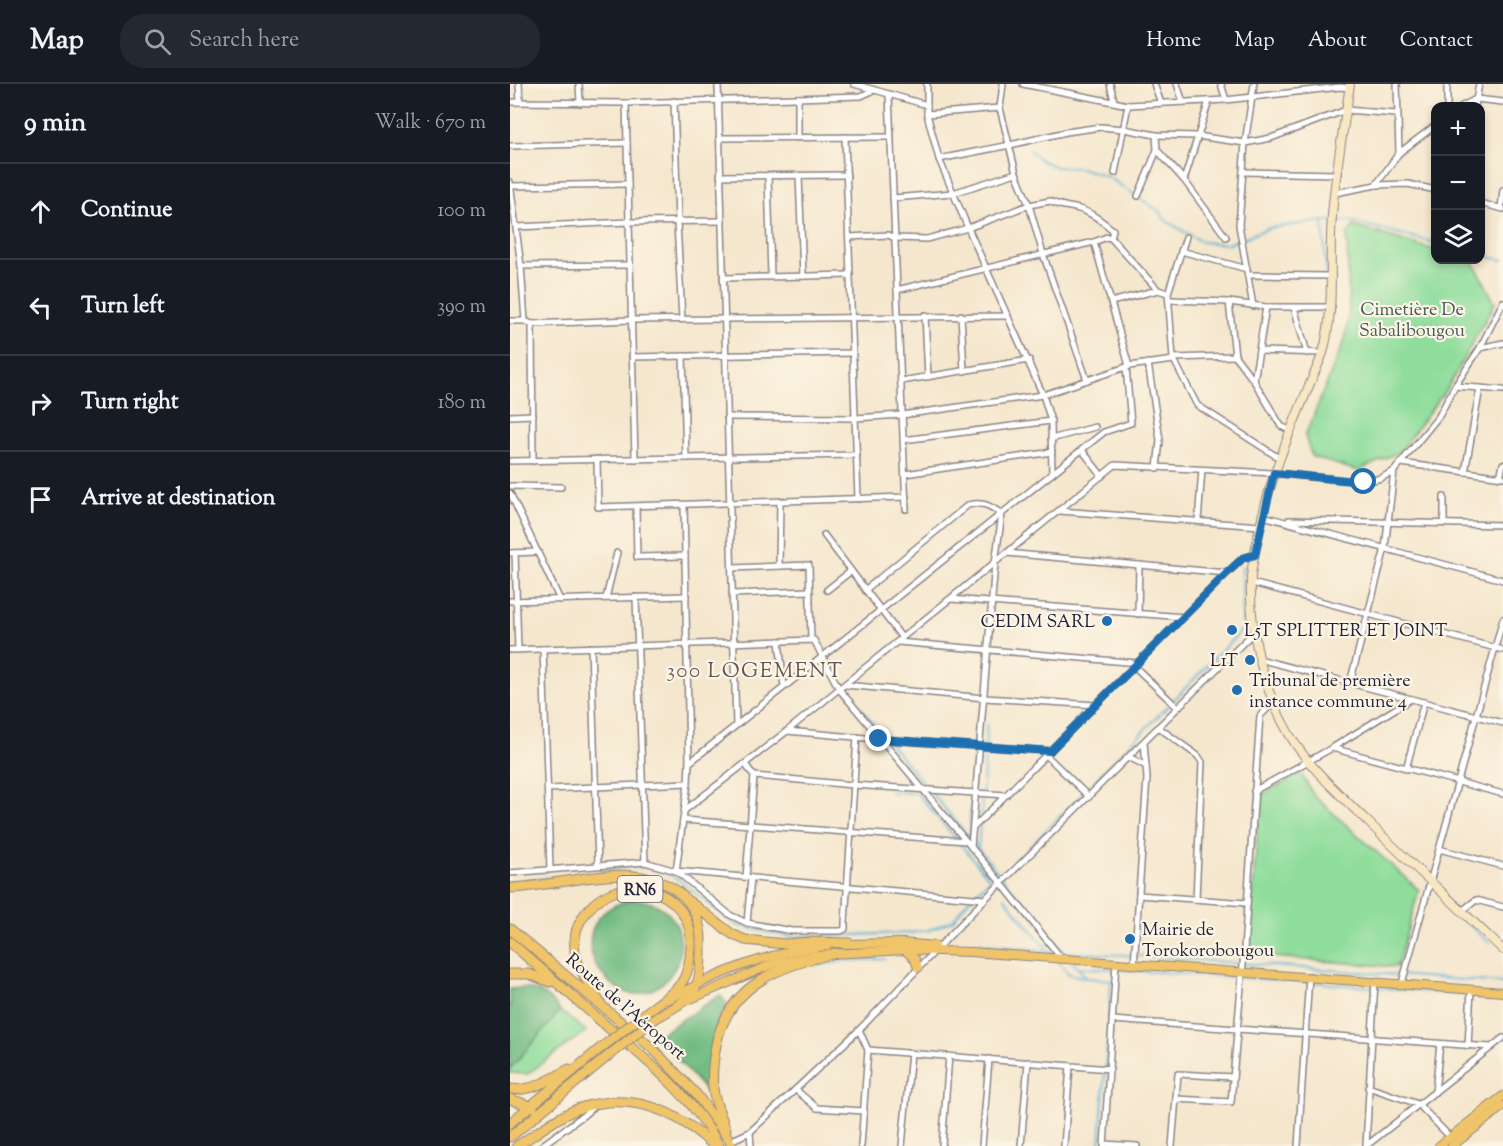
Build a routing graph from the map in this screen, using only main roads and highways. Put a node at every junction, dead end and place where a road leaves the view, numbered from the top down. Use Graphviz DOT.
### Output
graph roads {
  1 [pos="1350,86"];
  2 [pos="510,888"];
  3 [pos="689,902"];
  4 [pos="510,929"];
  5 [pos="510,942"];
  6 [pos="849,943"];
  7 [pos="939,949"];
  8 [pos="906,950"];
  9 [pos="1503,950"];
  10 [pos="836,953"];
  11 [pos="918,968"];
  12 [pos="510,974"];
  13 [pos="698,983"];
  14 [pos="1503,992"];
  15 [pos="570,994"];
  16 [pos="686,1001"];
  17 [pos="601,1004"];
  18 [pos="647,1012"];
  19 [pos="589,1057"];
  20 [pos="510,1089"];
  21 [pos="1503,1096"];
  22 [pos="510,1099"];
  23 [pos="1503,1106"];
  24 [pos="529,1107"];
  25 [pos="545,1107"];
  26 [pos="510,1123"];
  27 [pos="510,1137"];
  28 [pos="730,1142"];
  29 [pos="1454,1143"];
  30 [pos="517,1146"];
  31 [pos="714,1146"];
  32 [pos="719,1146"];
  33 [pos="1439,1146"];
  1 -- 9 [label="main road"];
  2 -- 3 [label="highway"];
  3 -- 6 [label="highway"];
  3 -- 13 [label="highway"];
  4 -- 17 [label="highway, Route de l'Aéroport"];
  5 -- 15 [label="highway, Route de l'Aéroport"];
  6 -- 7 [label="main road"];
  6 -- 13 [label="main road"];
  7 -- 8 [label="main road"];
  7 -- 14 [label="main road"];
  8 -- 10 [label="main road"];
  8 -- 11 [label="main road"];
  10 -- 16 [label="main road"];
  10 -- 28 [label="highway"];
  12 -- 15 [label="highway"];
  13 -- 16 [label="highway"];
  13 -- 18 [label="main road"];
  15 -- 32 [label="highway, Route de l'Aéroport"];
  16 -- 25 [label="highway, bridge"];
  17 -- 18 [label="highway, RN6"];
  17 -- 28 [label="highway, Route de l'Aéroport / RN6"];
  18 -- 19 [label="highway, RN6, bridge"];
  19 -- 20 [label="highway"];
  19 -- 24 [label="highway"];
  21 -- 29 [label="main road"];
  22 -- 24 [label="highway"];
  23 -- 29 [label="main road"];
  24 -- 25 [label="highway"];
  24 -- 26 [label="highway"];
  25 -- 27 [label="highway"];
  29 -- 33 [label="main road"];
  30 -- 31 [label="highway"];
}
